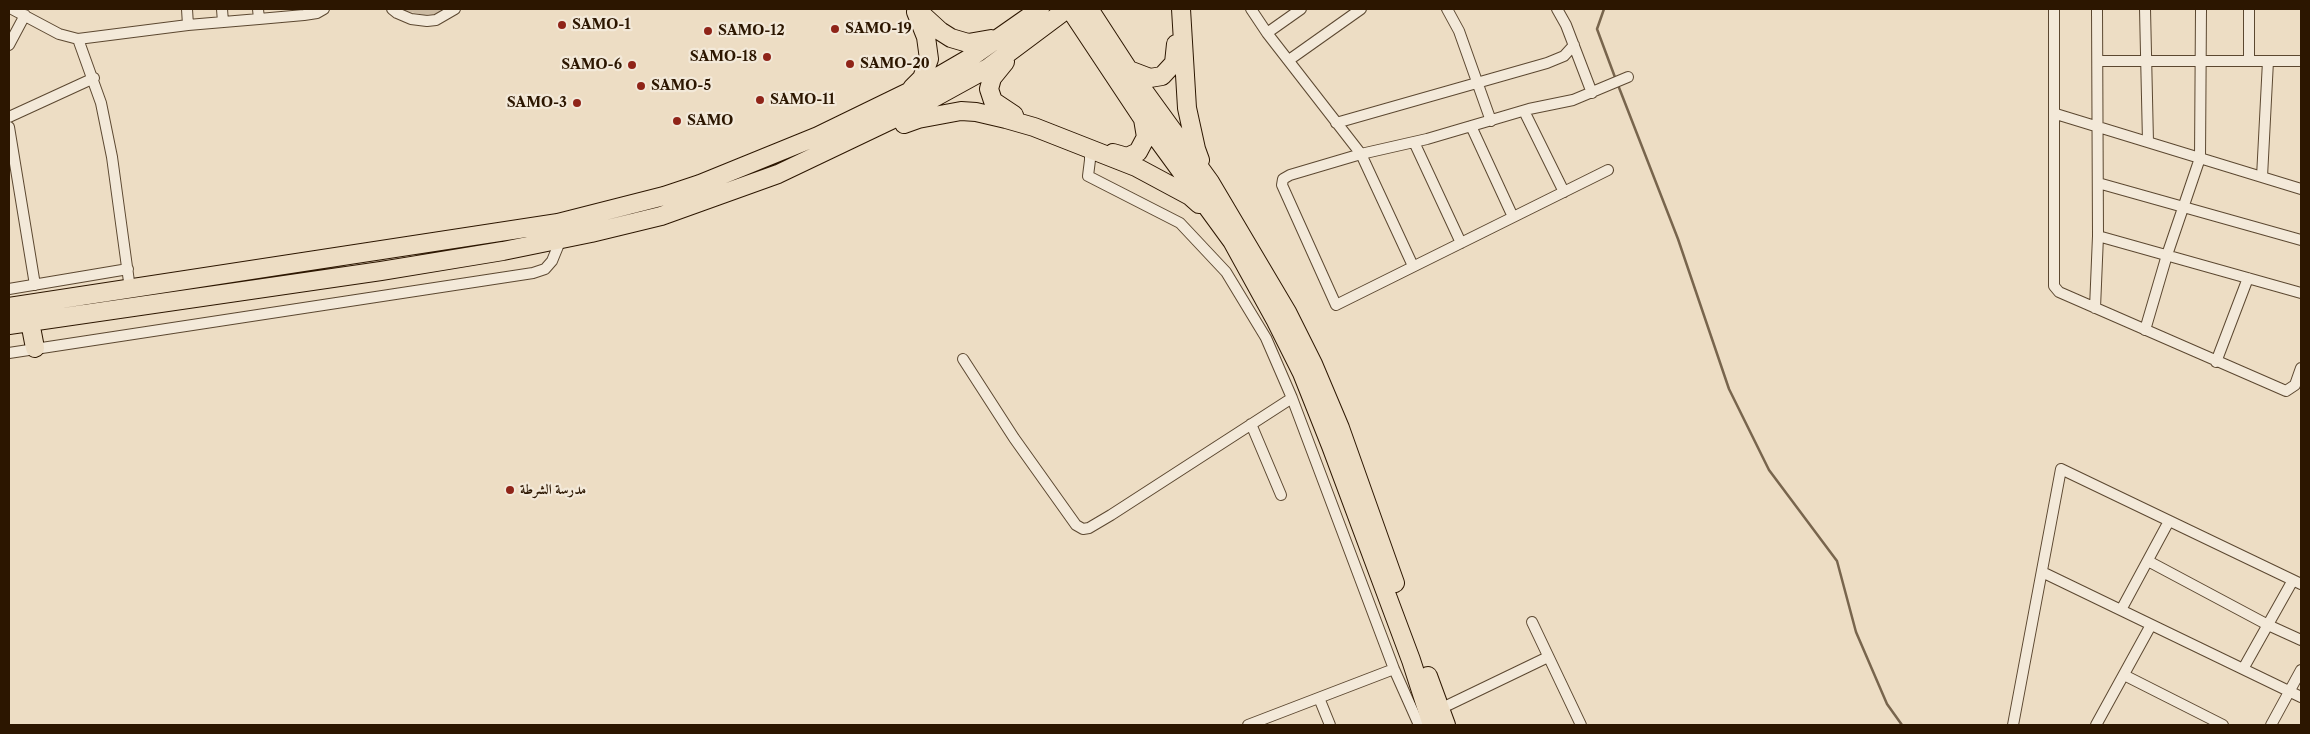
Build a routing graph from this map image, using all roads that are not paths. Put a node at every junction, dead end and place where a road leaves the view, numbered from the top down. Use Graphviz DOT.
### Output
graph roads {
  1 [pos="12,9"];
  2 [pos="187,9"];
  3 [pos="222,9"];
  4 [pos="324,9"];
  5 [pos="392,9"];
  6 [pos="455,9"];
  7 [pos="916,9"];
  8 [pos="1040,9"];
  9 [pos="1069,9"];
  10 [pos="1177,9"];
  11 [pos="1181,9"];
  12 [pos="1251,9"];
  13 [pos="1301,9"];
  14 [pos="1361,9"];
  15 [pos="1447,9"];
  16 [pos="1558,9"];
  17 [pos="2054,9"];
  18 [pos="2097,9"];
  19 [pos="2145,9"];
  20 [pos="2201,9"];
  21 [pos="2249,9"];
  22 [pos="259,14"];
  23 [pos="25,16"];
  24 [pos="1088,16"];
  25 [pos="223,22"];
  26 [pos="188,25"];
  27 [pos="1267,33"];
  28 [pos="1004,35"];
  29 [pos="1031,36"];
  30 [pos="78,39"];
  31 [pos="9,45"];
  32 [pos="1574,45"];
  33 [pos="1289,60"];
  34 [pos="2146,61"];
  35 [pos="2200,61"];
  36 [pos="2249,61"];
  37 [pos="2268,61"];
  38 [pos="2301,61"];
  39 [pos="2098,62"];
  40 [pos="1128,69"];
  41 [pos="1628,77"];
  42 [pos="94,78"];
  43 [pos="1478,84"];
  44 [pos="1592,93"];
  45 [pos="906,94"];
  46 [pos="1524,111"];
  47 [pos="2056,114"];
  48 [pos="9,117"];
  49 [pos="1143,119"];
  50 [pos="1491,121"];
  51 [pos="1336,123"];
  52 [pos="1471,126"];
  53 [pos="9,127"];
  54 [pos="2099,127"];
  55 [pos="858,137"];
  56 [pos="1414,142"];
  57 [pos="2148,142"];
  58 [pos="1090,148"];
  59 [pos="1361,154"];
  60 [pos="2200,158"];
  61 [pos="1608,170"];
  62 [pos="2262,177"];
  63 [pos="1210,182"];
  64 [pos="2098,183"];
  65 [pos="2301,189"];
  66 [pos="1564,192"];
  67 [pos="2183,206"];
  68 [pos="1513,217"];
  69 [pos="1218,221"];
  70 [pos="2098,236"];
  71 [pos="561,239"];
  72 [pos="2301,240"];
  73 [pos="1461,243"];
  74 [pos="2167,255"];
  75 [pos="1413,266"];
  76 [pos="128,269"];
  77 [pos="2248,278"];
  78 [pos="35,285"];
  79 [pos="130,288"];
  80 [pos="9,289"];
  81 [pos="2301,294"];
  82 [pos="9,307"];
  83 [pos="2095,308"];
  84 [pos="30,322"];
  85 [pos="9,325"];
  86 [pos="2145,330"];
  87 [pos="35,348"];
  88 [pos="9,353"];
  89 [pos="963,359"];
  90 [pos="2216,362"];
  91 [pos="2301,368"];
  92 [pos="1292,398"];
  93 [pos="1251,424"];
  94 [pos="1281,495"];
  95 [pos="2169,521"];
  96 [pos="2148,561"];
  97 [pos="2042,572"];
  98 [pos="2297,582"];
  99 [pos="2121,610"];
  100 [pos="1532,622"];
  101 [pos="2152,625"];
  102 [pos="2268,625"];
  103 [pos="2301,640"];
  104 [pos="1548,657"];
  105 [pos="1394,669"];
  106 [pos="2243,669"];
  107 [pos="2301,670"];
  108 [pos="2124,675"];
  109 [pos="2290,691"];
  110 [pos="2301,697"];
  111 [pos="1319,698"];
  112 [pos="1443,717"];
  113 [pos="1248,725"];
  114 [pos="1330,725"];
  115 [pos="1418,725"];
  116 [pos="1432,725"];
  117 [pos="1581,725"];
  118 [pos="2014,725"];
  119 [pos="2096,725"];
  120 [pos="2223,725"];
  121 [pos="2271,725"];
  1 -- 23 [label="street"];
  2 -- 26 [label="street"];
  3 -- 25 [label="street"];
  4 -- 22 [label="street"];
  5 -- 6 [label="street"];
  7 -- 28 [label="highway"];
  7 -- 45 [label="highway"];
  8 -- 28 [label="highway"];
  9 -- 24 [label="highway"];
  9 -- 29 [label="highway"];
  10 -- 40 [label="highway"];
  11 -- 63 [label="highway"];
  12 -- 27 [label="street"];
  13 -- 27 [label="street"];
  14 -- 33 [label="street"];
  15 -- 43 [label="street"];
  16 -- 32 [label="street"];
  17 -- 47 [label="street"];
  18 -- 39 [label="street"];
  19 -- 34 [label="street"];
  20 -- 35 [label="street"];
  21 -- 36 [label="street"];
  22 -- 25 [label="street"];
  23 -- 30 [label="street"];
  23 -- 31 [label="street"];
  24 -- 40 [label="highway"];
  24 -- 49 [label="highway"];
  25 -- 26 [label="street"];
  26 -- 30 [label="street"];
  27 -- 33 [label="street"];
  28 -- 45 [label="highway"];
  29 -- 49 [label="highway"];
  29 -- 55 [label="highway"];
  30 -- 42 [label="street"];
  32 -- 43 [label="street"];
  32 -- 44 [label="street"];
  33 -- 51 [label="street"];
  34 -- 35 [label="street"];
  34 -- 39 [label="street"];
  34 -- 57 [label="street"];
  35 -- 36 [label="street"];
  35 -- 60 [label="street"];
  36 -- 37 [label="street"];
  37 -- 38 [label="street"];
  37 -- 62 [label="street"];
  39 -- 54 [label="street"];
  40 -- 63 [label="highway"];
  41 -- 44 [label="street"];
  42 -- 48 [label="street"];
  42 -- 76 [label="street"];
  43 -- 50 [label="street"];
  43 -- 51 [label="street"];
  44 -- 46 [label="street"];
  45 -- 79 [label="highway"];
  46 -- 50 [label="street"];
  46 -- 66 [label="street"];
  47 -- 54 [label="street"];
  47 -- 83 [label="street"];
  49 -- 69 [label="highway"];
  50 -- 52 [label="street"];
  51 -- 59 [label="street"];
  52 -- 56 [label="street"];
  52 -- 68 [label="street"];
  53 -- 78 [label="street"];
  54 -- 57 [label="street"];
  54 -- 64 [label="street"];
  55 -- 58 [label="highway"];
  55 -- 71 [label="highway"];
  56 -- 59 [label="street"];
  56 -- 73 [label="street"];
  57 -- 60 [label="street"];
  58 -- 69 [label="highway"];
  58 -- 92 [label="street"];
  59 -- 75 [label="street"];
  59 -- 75 [label="street"];
  60 -- 62 [label="street"];
  60 -- 67 [label="street"];
  61 -- 66 [label="street"];
  62 -- 65 [label="street"];
  63 -- 112 [label="highway"];
  64 -- 67 [label="street"];
  64 -- 70 [label="street"];
  66 -- 68 [label="street"];
  67 -- 72 [label="street"];
  67 -- 74 [label="street"];
  68 -- 73 [label="street"];
  69 -- 116 [label="highway"];
  70 -- 74 [label="street"];
  70 -- 83 [label="street"];
  71 -- 84 [label="highway"];
  71 -- 87 [label="street"];
  73 -- 75 [label="street"];
  74 -- 77 [label="street"];
  74 -- 86 [label="street"];
  76 -- 78 [label="street"];
  76 -- 79 [label="street"];
  77 -- 81 [label="street"];
  77 -- 90 [label="street"];
  78 -- 80 [label="street"];
  79 -- 82 [label="highway"];
  83 -- 86 [label="street"];
  84 -- 85 [label="highway"];
  84 -- 87 [label="highway"];
  86 -- 90 [label="street"];
  87 -- 88 [label="street"];
  89 -- 93 [label="street"];
  90 -- 91 [label="street"];
  92 -- 93 [label="street"];
  92 -- 105 [label="street"];
  93 -- 94 [label="street"];
  95 -- 96 [label="street"];
  95 -- 97 [label="street"];
  95 -- 98 [label="street"];
  96 -- 99 [label="street"];
  96 -- 102 [label="street"];
  97 -- 99 [label="street"];
  97 -- 118 [label="street"];
  98 -- 102 [label="street"];
  99 -- 101 [label="street"];
  100 -- 104 [label="street"];
  101 -- 106 [label="street"];
  101 -- 108 [label="street"];
  102 -- 103 [label="street"];
  102 -- 106 [label="street"];
  104 -- 112 [label="street"];
  104 -- 117 [label="street"];
  105 -- 111 [label="street"];
  105 -- 115 [label="street"];
  106 -- 109 [label="street"];
  107 -- 109 [label="street"];
  108 -- 119 [label="street"];
  108 -- 120 [label="street"];
  109 -- 110 [label="street"];
  109 -- 121 [label="street"];
  111 -- 113 [label="street"];
  111 -- 114 [label="street"];
}
